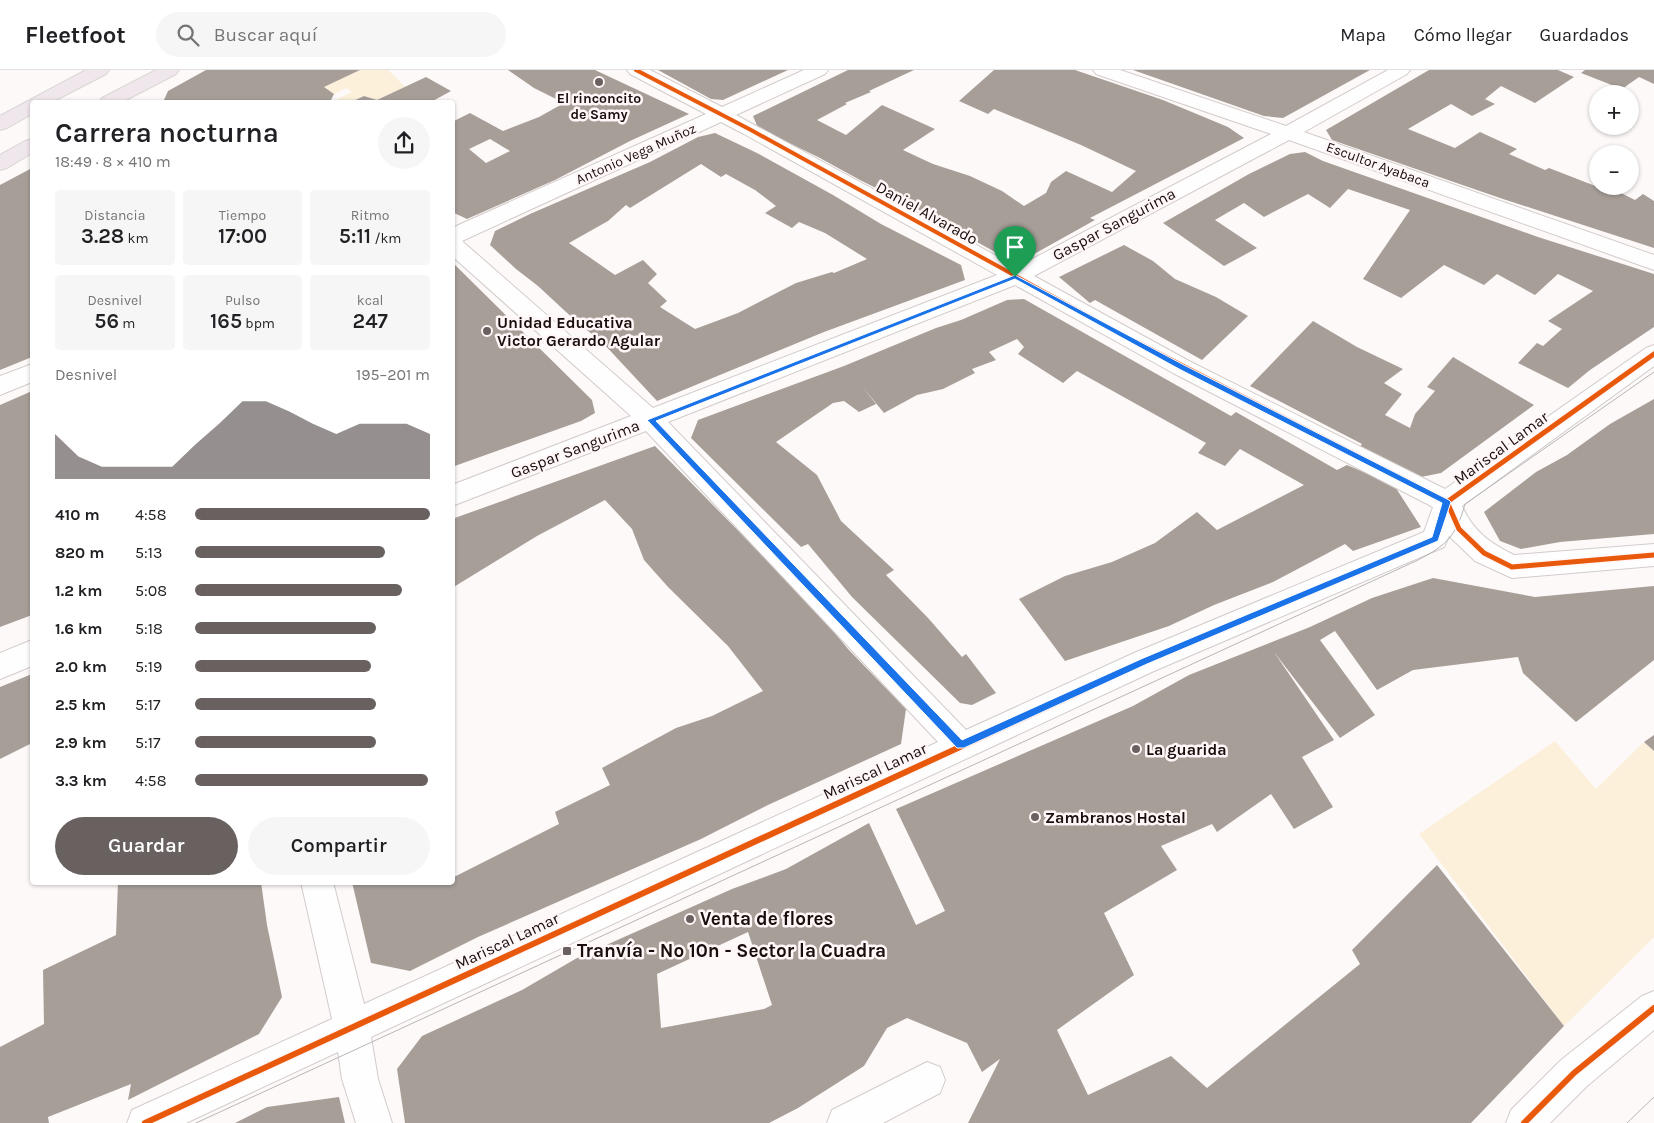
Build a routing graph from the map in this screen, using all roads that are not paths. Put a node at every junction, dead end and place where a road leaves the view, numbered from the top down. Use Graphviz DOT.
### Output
graph roads {
  1 [pos="100,70"];
  2 [pos="170,70"];
  3 [pos="636,70"];
  4 [pos="819,70"];
  5 [pos="1102,70"];
  6 [pos="1401,70"];
  7 [pos="43,100"];
  8 [pos="113,100"];
  9 [pos="30,107"];
  10 [pos="723,115"];
  11 [pos="0,124"];
  12 [pos="1288,133"];
  13 [pos="30,147"];
  14 [pos="0,164"];
  15 [pos="455,236"];
  16 [pos="455,247"];
  17 [pos="1654,264"];
  18 [pos="1015,277"];
  19 [pos="1654,354"];
  20 [pos="30,373"];
  21 [pos="0,386"];
  22 [pos="651,420"];
  23 [pos="455,495"];
  24 [pos="1453,515"];
  25 [pos="1654,555"];
  26 [pos="30,654"];
  27 [pos="0,666"];
  28 [pos="960,745"];
  29 [pos="318,885"];
  30 [pos="1654,1008"];
  31 [pos="352,1027"];
  32 [pos="926,1080"];
  33 [pos="145,1123"];
  34 [pos="374,1123"];
  35 [pos="845,1123"];
  36 [pos="1524,1123"];
  1 -- 7 [label="main road"];
  2 -- 8 [label="main road"];
  3 -- 10 [label="street, Daniel Alvarado"];
  4 -- 10 [label="street, Antonio Vega Muñoz"];
  5 -- 12 [label="street, Escultor Ayabaca"];
  6 -- 12 [label="street, Gaspar Sangurima"];
  9 -- 11 [label="main road"];
  10 -- 15 [label="street, Antonio Vega Muñoz"];
  10 -- 18 [label="street, Daniel Alvarado"];
  12 -- 17 [label="street, Escultor Ayabaca"];
  12 -- 18 [label="street, Gaspar Sangurima"];
  13 -- 14 [label="main road"];
  16 -- 22 [label="street"];
  18 -- 22 [label="street, Gaspar Sangurima"];
  18 -- 24 [label="street, Daniel Alvarado"];
  19 -- 24 [label="street, Mariscal Lamar"];
  20 -- 21 [label="street"];
  22 -- 23 [label="street, Gaspar Sangurima"];
  22 -- 28 [label="street"];
  24 -- 25 [label="street, Daniel Alvarado"];
  24 -- 28 [label="street, Mariscal Lamar"];
  26 -- 27 [label="street"];
  28 -- 31 [label="street, Mariscal Lamar"];
  29 -- 31 [label="street"];
  30 -- 36 [label="street"];
  31 -- 33 [label="street, Mariscal Lamar"];
  31 -- 34 [label="street"];
  32 -- 35 [label="street"];
}
